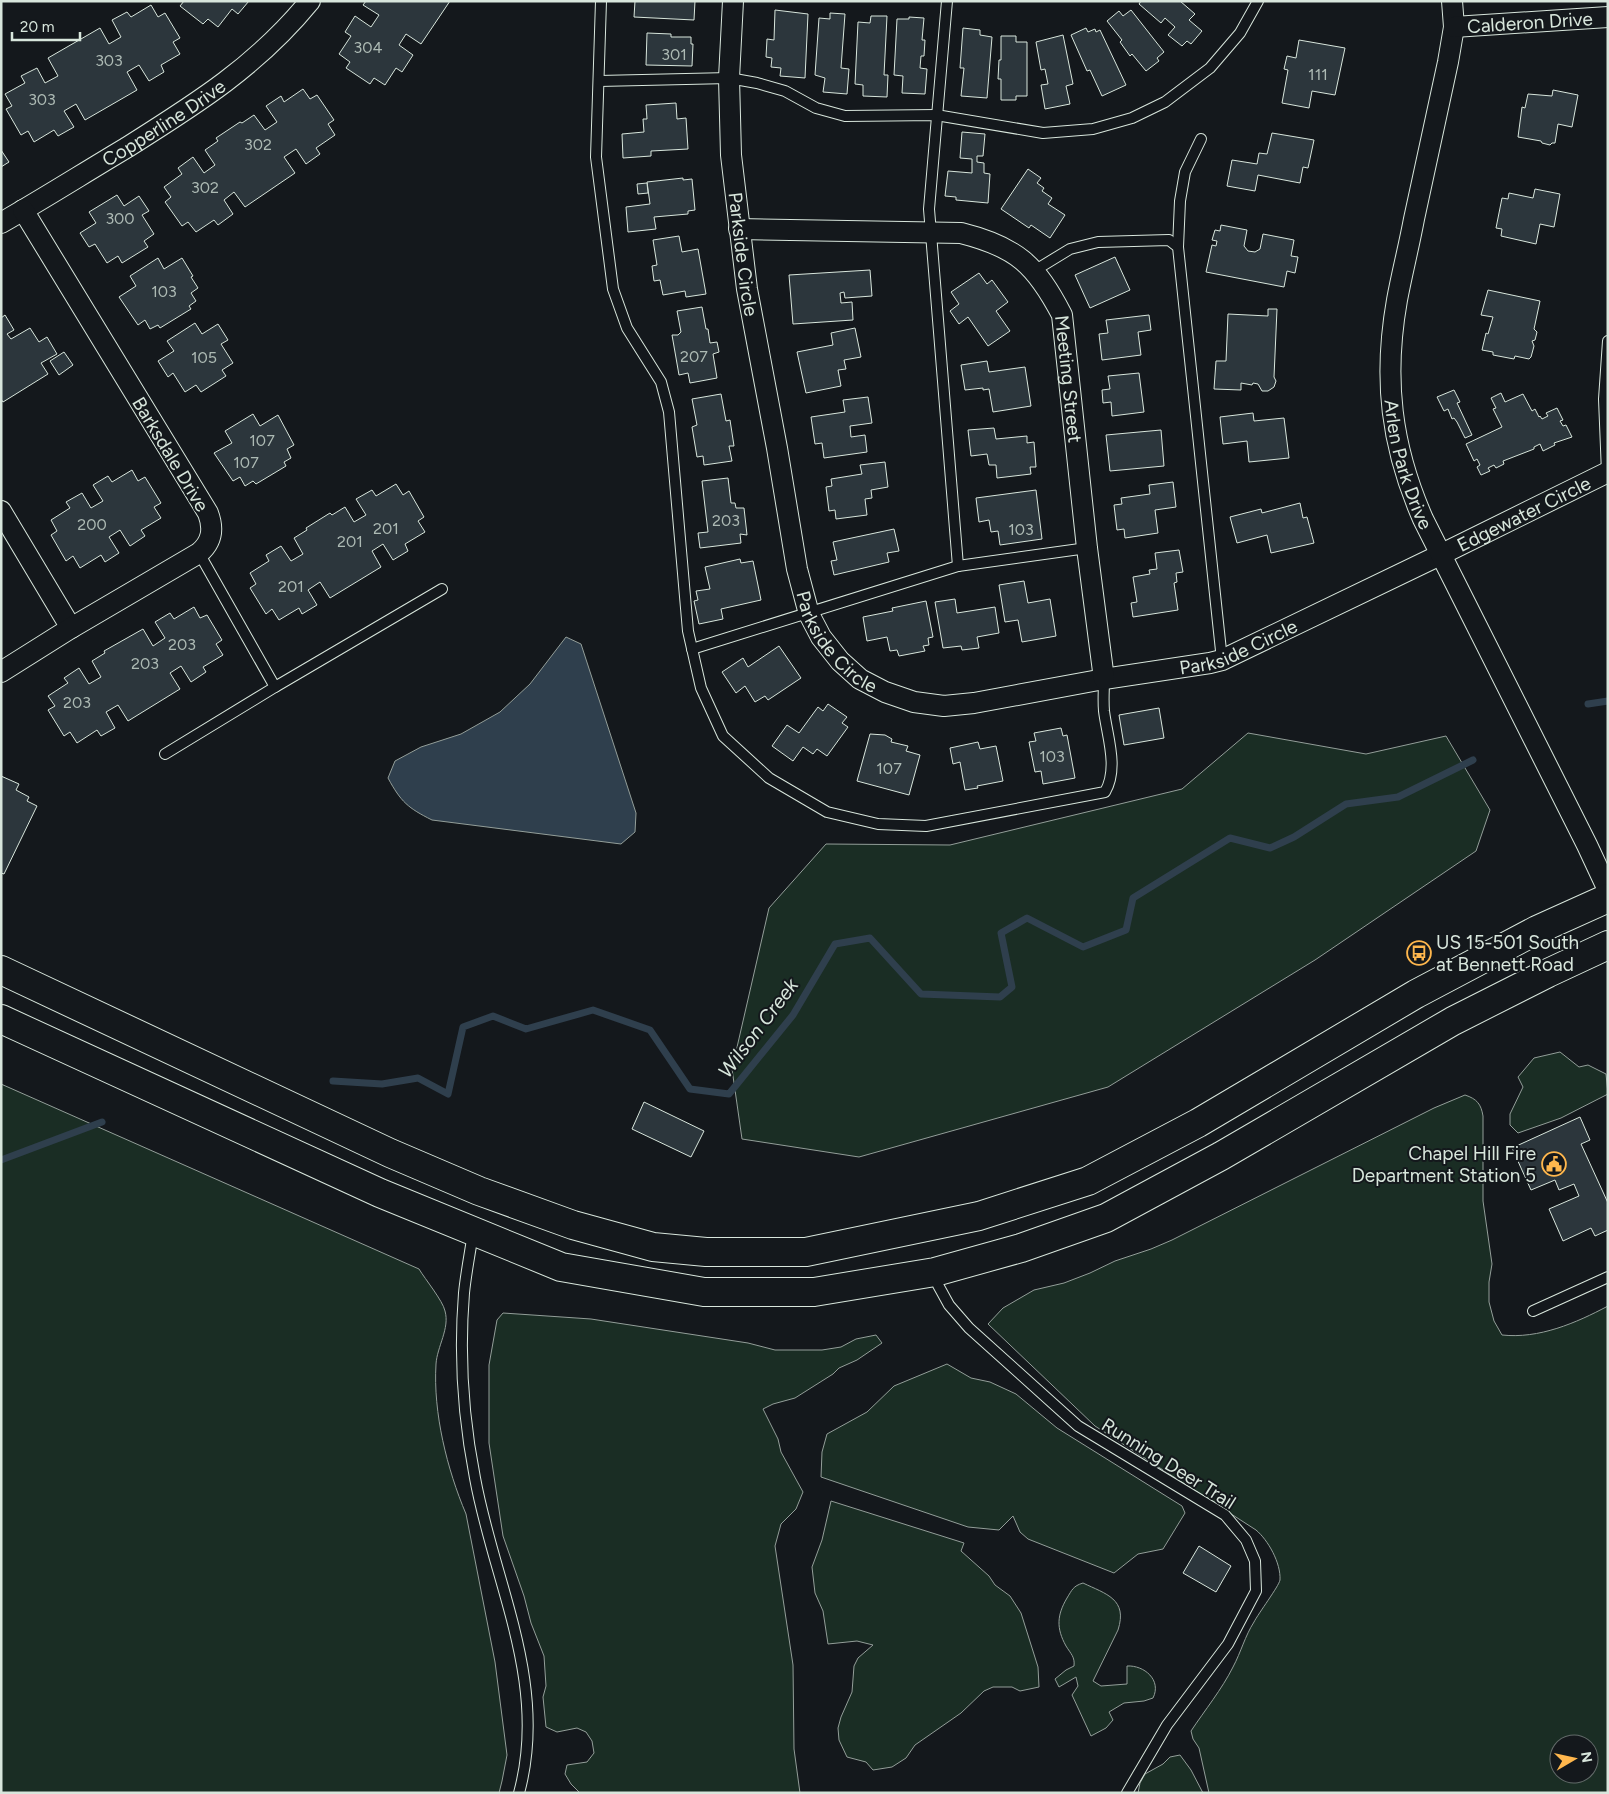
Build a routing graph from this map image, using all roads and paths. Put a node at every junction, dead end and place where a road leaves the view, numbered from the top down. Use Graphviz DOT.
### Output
graph roads {
  1 [pos="310,1"];
  2 [pos="601,1"];
  3 [pos="733,1"];
  4 [pos="947,1"];
  5 [pos="1258,1"];
  6 [pos="1452,1"];
  7 [pos="1608,17"];
  8 [pos="1454,27"];
  9 [pos="729,78"];
  10 [pos="599,81"];
  11 [pos="936,115"];
  12 [pos="1201,139"];
  13 [pos="23,210"];
  14 [pos="1,223"];
  15 [pos="739,229"];
  16 [pos="930,232"];
  17 [pos="1178,247"];
  18 [pos="1034,271"];
  19 [pos="1608,341"];
  20 [pos="1607,472"];
  21 [pos="1,512"];
  22 [pos="1087,548"];
  23 [pos="199,553"];
  24 [pos="1440,555"];
  25 [pos="958,566"];
  26 [pos="442,589"];
  27 [pos="809,614"];
  28 [pos="72,628"];
  29 [pos="692,649"];
  30 [pos="1222,660"];
  31 [pos="1,672"];
  32 [pos="1104,679"];
  33 [pos="275,687"];
  34 [pos="165,754"];
  35 [pos="1608,890"];
  36 [pos="1608,898"];
  37 [pos="1608,945"];
  38 [pos="1,970"];
  39 [pos="1,1019"];
  40 [pos="474,1232"];
  41 [pos="935,1272"];
  42 [pos="1608,1276"];
  43 [pos="1532,1311"];
  44 [pos="520,1793"];
  45 [pos="1127,1793"];
  1 -- 13 [label="street, Copperline Drive"];
  2 -- 10 [label="lane"];
  3 -- 9 [label="street, Parkside Circle"];
  4 -- 11 [label="lane"];
  5 -- 11 [label="lane"];
  6 -- 8 [label="street, Arlen Park Drive"];
  7 -- 8 [label="street, Calderon Drive"];
  8 -- 24 [label="street, Arlen Park Drive"];
  9 -- 10 [label="lane"];
  9 -- 11 [label="lane"];
  9 -- 15 [label="street, Parkside Circle"];
  10 -- 29 [label="lane"];
  11 -- 16 [label="lane"];
  12 -- 17 [label="lane"];
  13 -- 14 [label="street, Copperline Drive"];
  13 -- 23 [label="street, Barksdale Drive"];
  15 -- 16 [label="street, Meeting Street"];
  15 -- 27 [label="street, Parkside Circle"];
  16 -- 18 [label="street, Meeting Street"];
  16 -- 25 [label="lane"];
  17 -- 18 [label="lane"];
  17 -- 30 [label="lane"];
  18 -- 22 [label="street, Meeting Street"];
  19 -- 20 [label="lane"];
  20 -- 24 [label="street, Edgewater Circle"];
  21 -- 28 [label="street"];
  22 -- 25 [label="lane"];
  22 -- 32 [label="street, Meeting Street"];
  23 -- 28 [label="street"];
  23 -- 33 [label="lane"];
  24 -- 30 [label="street, Parkside Circle"];
  24 -- 35 [label="street, Arlen Park Drive"];
  25 -- 27 [label="lane"];
  26 -- 33 [label="lane"];
  27 -- 29 [label="lane"];
  27 -- 32 [label="street, Parkside Circle"];
  28 -- 31 [label="street"];
  29 -- 32 [label="lane"];
  30 -- 32 [label="street, Parkside Circle"];
  33 -- 34 [label="lane"];
  36 -- 38 [label="highway"];
  37 -- 41 [label="highway"];
  39 -- 40 [label="highway"];
  40 -- 41 [label="highway"];
  40 -- 44 [label="lane"];
  41 -- 45 [label="lane, Running Deer Trail"];
  42 -- 43 [label="lane"];
}
